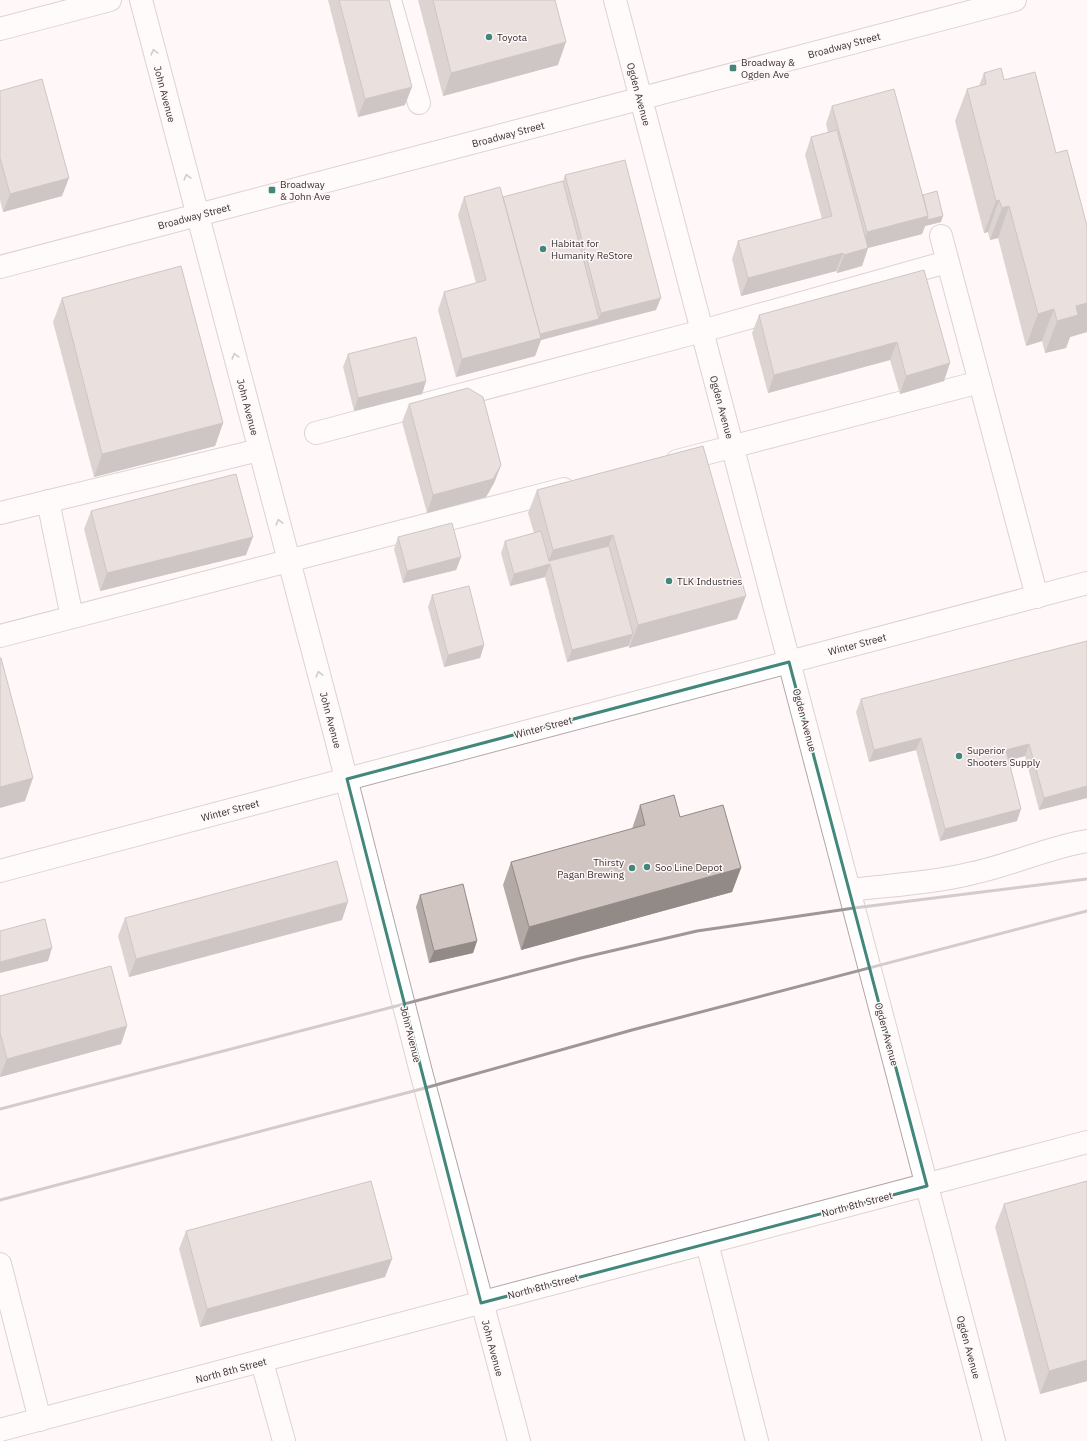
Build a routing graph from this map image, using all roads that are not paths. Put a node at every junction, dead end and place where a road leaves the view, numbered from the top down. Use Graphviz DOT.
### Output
graph roads {
  1 [pos="110,0"];
  2 [pos="141,0"];
  3 [pos="390,0"];
  4 [pos="615,0"];
  5 [pos="1015,0"];
  6 [pos="0,29"];
  7 [pos="641,99"];
  8 [pos="419,103"];
  9 [pos="197,215"];
  10 [pos="940,236"];
  11 [pos="947,262"];
  12 [pos="0,267"];
  13 [pos="702,331"];
  14 [pos="980,382"];
  15 [pos="316,433"];
  16 [pos="732,446"];
  17 [pos="260,450"];
  18 [pos="656,466"];
  19 [pos="587,484"];
  20 [pos="48,501"];
  21 [pos="0,514"];
  22 [pos="288,560"];
  23 [pos="1087,583"];
  24 [pos="1037,596"];
  25 [pos="72,617"];
  26 [pos="0,636"];
  27 [pos="789,662"];
  28 [pos="347,779"];
  29 [pos="1087,841"];
  30 [pos="0,871"];
  31 [pos="850,890"];
  32 [pos="1087,1142"];
  33 [pos="927,1186"];
  34 [pos="707,1243"];
  35 [pos="0,1264"];
  36 [pos="481,1303"];
  37 [pos="262,1362"];
  38 [pos="40,1420"];
  39 [pos="0,1430"];
  40 [pos="284,1441"];
  41 [pos="518,1441"];
  42 [pos="757,1441"];
  43 [pos="994,1441"];
  1 -- 6 [label="street"];
  9 -- 2 [label="street, John Avenue, one-way"];
  3 -- 8 [label="street"];
  4 -- 7 [label="street, Ogden Avenue"];
  5 -- 7 [label="street, Broadway Street"];
  7 -- 9 [label="street, Broadway Street"];
  7 -- 13 [label="street, Ogden Avenue"];
  9 -- 12 [label="street, Broadway Street"];
  17 -- 9 [label="street, John Avenue, one-way"];
  10 -- 11 [label="street"];
  11 -- 13 [label="street"];
  11 -- 14 [label="street"];
  13 -- 15 [label="street"];
  13 -- 16 [label="street, Ogden Avenue"];
  14 -- 16 [label="street"];
  14 -- 24 [label="street"];
  16 -- 18 [label="street"];
  16 -- 27 [label="street, Ogden Avenue"];
  17 -- 20 [label="street"];
  22 -- 17 [label="street, John Avenue, one-way"];
  19 -- 22 [label="street"];
  20 -- 21 [label="street"];
  20 -- 25 [label="street"];
  22 -- 25 [label="street"];
  28 -- 22 [label="street, John Avenue, one-way"];
  23 -- 24 [label="street, Winter Street"];
  24 -- 27 [label="street, Winter Street"];
  25 -- 26 [label="street"];
  27 -- 28 [label="street, Winter Street"];
  27 -- 31 [label="street, Ogden Avenue"];
  28 -- 30 [label="street, Winter Street"];
  28 -- 36 [label="street, John Avenue"];
  29 -- 31 [label="street"];
  31 -- 33 [label="street, Ogden Avenue"];
  32 -- 33 [label="street, North 8th Street"];
  33 -- 34 [label="street, North 8th Street"];
  33 -- 43 [label="street, Ogden Avenue"];
  34 -- 36 [label="street, North 8th Street"];
  34 -- 42 [label="street"];
  35 -- 38 [label="street"];
  36 -- 37 [label="street, North 8th Street"];
  36 -- 41 [label="street, John Avenue"];
  37 -- 38 [label="street, North 8th Street"];
  37 -- 40 [label="street"];
  38 -- 39 [label="street, North 8th Street"];
}
